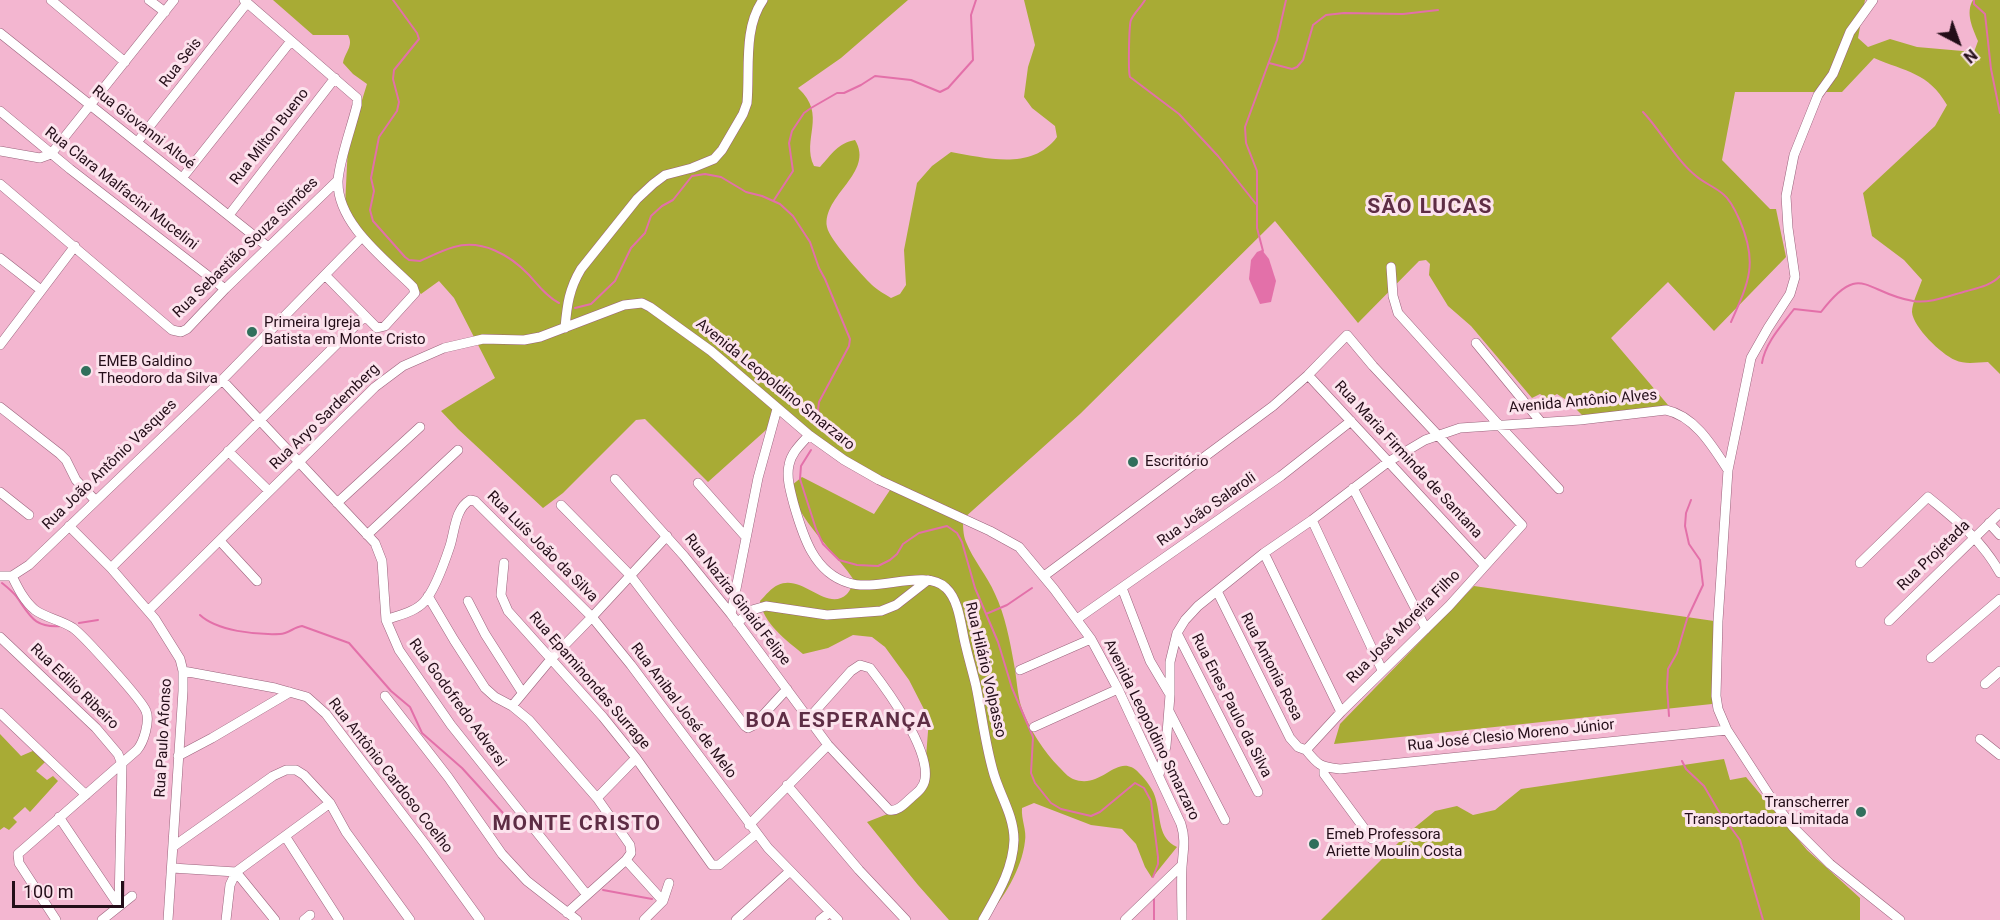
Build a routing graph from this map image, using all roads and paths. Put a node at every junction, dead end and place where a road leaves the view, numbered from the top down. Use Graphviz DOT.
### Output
graph roads {
  1 [pos="51,0"];
  2 [pos="149,0"];
  3 [pos="174,0"];
  4 [pos="763,0"];
  5 [pos="1873,0"];
  6 [pos="246,2"];
  7 [pos="165,12"];
  8 [pos="0,33"];
  9 [pos="291,41"];
  10 [pos="125,62"];
  11 [pos="334,78"];
  12 [pos="90,106"];
  13 [pos="0,111"];
  14 [pos="138,141"];
  15 [pos="0,151"];
  16 [pos="51,154"];
  17 [pos="183,177"];
  18 [pos="338,180"];
  19 [pos="0,184"];
  20 [pos="230,214"];
  21 [pos="362,237"];
  22 [pos="75,246"];
  23 [pos="268,247"];
  24 [pos="0,258"];
  25 [pos="1391,267"];
  26 [pos="325,275"];
  27 [pos="225,289"];
  28 [pos="41,290"];
  29 [pos="364,317"];
  30 [pos="565,328"];
  31 [pos="2,338"];
  32 [pos="1476,343"];
  33 [pos="1308,375"];
  34 [pos="222,380"];
  35 [pos="0,407"];
  36 [pos="777,409"];
  37 [pos="260,420"];
  38 [pos="1351,421"];
  39 [pos="1540,421"];
  40 [pos="1498,424"];
  41 [pos="420,427"];
  42 [pos="808,435"];
  43 [pos="1437,435"];
  44 [pos="458,450"];
  45 [pos="228,451"];
  46 [pos="299,461"];
  47 [pos="1388,462"];
  48 [pos="1728,470"];
  49 [pos="615,479"];
  50 [pos="698,483"];
  51 [pos="1353,489"];
  52 [pos="1559,489"];
  53 [pos="269,491"];
  54 [pos="0,492"];
  55 [pos="95,500"];
  56 [pos="337,503"];
  57 [pos="561,505"];
  58 [pos="2000,513"];
  59 [pos="29,514"];
  60 [pos="1312,520"];
  61 [pos="1989,523"];
  62 [pos="69,526"];
  63 [pos="367,535"];
  64 [pos="667,536"];
  65 [pos="745,536"];
  66 [pos="2000,536"];
  67 [pos="1975,537"];
  68 [pos="220,541"];
  69 [pos="1264,553"];
  70 [pos="504,563"];
  71 [pos="1860,563"];
  72 [pos="1485,566"];
  73 [pos="111,568"];
  74 [pos="2000,573"];
  75 [pos="630,575"];
  76 [pos="0,576"];
  77 [pos="12,576"];
  78 [pos="1044,576"];
  79 [pos="928,580"];
  80 [pos="257,581"];
  81 [pos="1122,588"];
  82 [pos="1216,591"];
  83 [pos="428,596"];
  84 [pos="2000,599"];
  85 [pos="468,602"];
  86 [pos="149,609"];
  87 [pos="731,614"];
  88 [pos="592,617"];
  89 [pos="1077,619"];
  90 [pos="386,620"];
  91 [pos="1889,621"];
  92 [pos="737,623"];
  93 [pos="1426,628"];
  94 [pos="1177,633"];
  95 [pos="0,637"];
  96 [pos="1091,639"];
  97 [pos="1931,658"];
  98 [pos="551,659"];
  99 [pos="1020,670"];
  100 [pos="1383,670"];
  101 [pos="183,671"];
  102 [pos="2000,671"];
  103 [pos="1985,684"];
  104 [pos="787,689"];
  105 [pos="1118,689"];
  106 [pos="290,692"];
  107 [pos="522,692"];
  108 [pos="1170,695"];
  109 [pos="385,696"];
  110 [pos="512,706"];
  111 [pos="1169,711"];
  112 [pos="1341,712"];
  113 [pos="0,713"];
  114 [pos="809,718"];
  115 [pos="1034,727"];
  116 [pos="1727,730"];
  117 [pos="1980,739"];
  118 [pos="828,745"];
  119 [pos="1306,750"];
  120 [pos="2000,755"];
  121 [pos="178,756"];
  122 [pos="636,758"];
  123 [pos="122,764"];
  124 [pos="1324,768"];
  125 [pos="1159,775"];
  126 [pos="787,785"];
  127 [pos="1258,792"];
  128 [pos="86,795"];
  129 [pos="597,798"];
  130 [pos="330,803"];
  131 [pos="59,817"];
  132 [pos="1225,820"];
  133 [pos="749,825"];
  134 [pos="756,834"];
  135 [pos="285,836"];
  136 [pos="1372,839"];
  137 [pos="174,846"];
  138 [pos="626,860"];
  139 [pos="1182,865"];
  140 [pos="172,868"];
  141 [pos="790,871"];
  142 [pos="236,872"];
  143 [pos="669,883"];
  144 [pos="587,895"];
  145 [pos="132,896"];
  146 [pos="663,901"];
  147 [pos="119,906"];
  148 [pos="830,912"];
  149 [pos="567,913"];
  150 [pos="56,920"];
  151 [pos="102,920"];
  152 [pos="168,920"];
  153 [pos="226,920"];
  154 [pos="275,920"];
  155 [pos="339,920"];
  156 [pos="410,920"];
  157 [pos="480,920"];
  158 [pos="577,920"];
  159 [pos="644,920"];
  160 [pos="736,920"];
  161 [pos="820,920"];
  162 [pos="838,920"];
  163 [pos="906,920"];
  164 [pos="983,920"];
  165 [pos="1125,920"];
  166 [pos="1182,920"];
  167 [pos="1900,920"];
  1 -- 10 [label="street"];
  2 -- 7 [label="street"];
  3 -- 7 [label="street"];
  4 -- 30 [label="street"];
  5 -- 48 [label="street"];
  6 -- 9 [label="street"];
  6 -- 14 [label="street, Rua Seis"];
  7 -- 10 [label="street"];
  8 -- 12 [label="street, Rua Giovanni Altoé"];
  9 -- 11 [label="street"];
  9 -- 17 [label="street"];
  10 -- 12 [label="street"];
  11 -- 18 [label="street, Rua Sebastião Souza Simões"];
  11 -- 20 [label="street, Rua Milton Bueno"];
  12 -- 14 [label="street, Rua Giovanni Altoé"];
  12 -- 16 [label="street"];
  13 -- 16 [label="street, Rua Clara Malfacini Mucelini"];
  14 -- 17 [label="street, Rua Giovanni Altoé"];
  15 -- 16 [label="street"];
  16 -- 27 [label="street, Rua Clara Malfacini Mucelini"];
  17 -- 20 [label="street, Rua Giovanni Altoé"];
  18 -- 21 [label="street, Rua Sebastião Souza Simões"];
  18 -- 23 [label="street, Rua Sebastião Souza Simões"];
  19 -- 22 [label="street"];
  20 -- 23 [label="street, Rua Giovanni Altoé"];
  21 -- 26 [label="street, Rua João Antônio Vasques"];
  21 -- 29 [label="street, Rua Sebastião Souza Simões"];
  22 -- 27 [label="street, Rua Sebastião Souza Simões"];
  22 -- 28 [label="street"];
  23 -- 27 [label="street, Rua Sebastião Souza Simões"];
  24 -- 28 [label="street"];
  25 -- 40 [label="street"];
  26 -- 29 [label="street"];
  26 -- 34 [label="street, Rua João Antônio Vasques"];
  28 -- 31 [label="street"];
  29 -- 37 [label="street"];
  30 -- 36 [label="street, Avenida Leopoldino Smarzaro"];
  30 -- 46 [label="street, Rua Aryo Sardemberg"];
  32 -- 39 [label="street"];
  33 -- 38 [label="street, Rua Maria Firminda de Santana"];
  33 -- 43 [label="street"];
  33 -- 78 [label="street"];
  34 -- 37 [label="street, Rua Godofredo Adversi"];
  34 -- 55 [label="street, Rua João Antônio Vasques"];
  35 -- 55 [label="street"];
  36 -- 42 [label="street, Avenida Leopoldino Smarzaro"];
  36 -- 65 [label="street"];
  37 -- 45 [label="street"];
  37 -- 46 [label="street, Rua Godofredo Adversi"];
  38 -- 47 [label="street, Rua Maria Firminda de Santana"];
  38 -- 81 [label="street, Rua João Salaroli"];
  39 -- 40 [label="street, Avenida Antônio Alves"];
  39 -- 48 [label="street, Avenida Antônio Alves"];
  40 -- 43 [label="street, Avenida Antônio Alves"];
  40 -- 52 [label="street"];
  41 -- 56 [label="street"];
  42 -- 78 [label="street, Avenida Leopoldino Smarzaro"];
  42 -- 79 [label="street"];
  43 -- 47 [label="street, Avenida Antônio Alves"];
  43 -- 72 [label="street, Rua José Moreira Filho"];
  44 -- 63 [label="street"];
  45 -- 53 [label="street"];
  45 -- 73 [label="street"];
  46 -- 53 [label="street, Rua Aryo Sardemberg"];
  46 -- 56 [label="street, Rua Godofredo Adversi"];
  47 -- 51 [label="street, Avenida Antônio Alves"];
  47 -- 72 [label="street, Rua Maria Firminda de Santana"];
  48 -- 116 [label="street"];
  49 -- 64 [label="street, Rua Nazira Ginaid Felipe"];
  50 -- 65 [label="street"];
  51 -- 60 [label="street, Avenida Antônio Alves"];
  51 -- 93 [label="street"];
  53 -- 68 [label="street, Rua Aryo Sardemberg"];
  54 -- 59 [label="street"];
  55 -- 62 [label="street, Rua João Antônio Vasques"];
  56 -- 63 [label="street, Rua Godofredo Adversi"];
  57 -- 75 [label="street"];
  58 -- 61 [label="street, Rua Projetada"];
  60 -- 69 [label="street, Avenida Antônio Alves"];
  60 -- 100 [label="street"];
  61 -- 66 [label="street"];
  61 -- 67 [label="street, Rua Projetada"];
  62 -- 73 [label="street, Rua Paulo Afonso"];
  62 -- 77 [label="street, Rua João Antônio Vasques"];
  63 -- 90 [label="street, Rua Godofredo Adversi"];
  64 -- 75 [label="street"];
  64 -- 87 [label="street, Rua Nazira Ginaid Felipe"];
  65 -- 87 [label="street"];
  67 -- 71 [label="street"];
  67 -- 74 [label="street"];
  67 -- 91 [label="street, Rua Projetada"];
  68 -- 80 [label="street"];
  68 -- 86 [label="street, Rua Aryo Sardemberg"];
  69 -- 82 [label="street, Avenida Antônio Alves"];
  69 -- 112 [label="street"];
  70 -- 98 [label="street, Rua Epaminondas Surrage"];
  72 -- 93 [label="street, Rua José Moreira Filho"];
  73 -- 86 [label="street, Rua Paulo Afonso"];
  75 -- 88 [label="street"];
  75 -- 104 [label="street"];
  76 -- 77 [label="street"];
  77 -- 123 [label="street"];
  78 -- 89 [label="street, Avenida Leopoldino Smarzaro"];
  79 -- 92 [label="street"];
  79 -- 164 [label="street, Rua Hilário Volpasso"];
  81 -- 89 [label="street, Rua João Salaroli"];
  81 -- 108 [label="street"];
  82 -- 94 [label="street, Avenida Antônio Alves"];
  82 -- 119 [label="street, Rua Antonia Rosa"];
  83 -- 88 [label="street, Rua Luís João da Silva"];
  83 -- 90 [label="street"];
  83 -- 110 [label="street"];
  84 -- 97 [label="street"];
  85 -- 107 [label="street"];
  86 -- 101 [label="street, Rua Paulo Afonso"];
  87 -- 92 [label="street, Rua Nazira Ginaid Felipe"];
  88 -- 98 [label="street"];
  88 -- 133 [label="street, Rua Anibal José de Melo"];
  89 -- 96 [label="street, Avenida Leopoldino Smarzaro"];
  90 -- 144 [label="street, Rua Godofredo Adversi"];
  92 -- 104 [label="street, Rua Nazira Ginaid Felipe"];
  93 -- 100 [label="street, Rua José Moreira Filho"];
  94 -- 108 [label="street, Avenida Antônio Alves"];
  94 -- 127 [label="street, Rua Enes Paulo da Silva"];
  95 -- 123 [label="street, Rua Edilio Ribeiro"];
  96 -- 99 [label="street"];
  96 -- 105 [label="street, Avenida Leopoldino Smarzaro"];
  98 -- 107 [label="street"];
  98 -- 122 [label="street, Rua Epaminondas Surrage"];
  100 -- 112 [label="street, Rua José Moreira Filho"];
  101 -- 106 [label="street, Rua Antônio Cardoso Coelho"];
  101 -- 121 [label="street, Rua Paulo Afonso"];
  102 -- 103 [label="street"];
  104 -- 114 [label="street, Rua Nazira Ginaid Felipe"];
  105 -- 115 [label="street"];
  105 -- 125 [label="street, Avenida Leopoldino Smarzaro"];
  106 -- 121 [label="street"];
  106 -- 157 [label="street, Rua Antônio Cardoso Coelho"];
  107 -- 110 [label="street"];
  108 -- 111 [label="street, Avenida Antônio Alves"];
  109 -- 149 [label="street"];
  110 -- 129 [label="street"];
  111 -- 125 [label="street, Avenida Antônio Alves"];
  111 -- 132 [label="street"];
  112 -- 119 [label="street, Rua José Moreira Filho"];
  113 -- 128 [label="street"];
  114 -- 118 [label="street, Rua Nazira Ginaid Felipe"];
  114 -- 118 [label="street, Rua Nazira Ginaid Felipe"];
  116 -- 124 [label="street, Rua José Clesio Moreno Júnior"];
  116 -- 167 [label="street"];
  117 -- 120 [label="street"];
  118 -- 126 [label="street"];
  119 -- 124 [label="street"];
  121 -- 137 [label="street, Rua Paulo Afonso"];
  122 -- 129 [label="street"];
  122 -- 134 [label="street, Rua Epaminondas Surrage"];
  123 -- 128 [label="street"];
  123 -- 147 [label="street"];
  124 -- 136 [label="street"];
  125 -- 139 [label="street, Avenida Leopoldino Smarzaro"];
  126 -- 133 [label="street"];
  126 -- 163 [label="street"];
  128 -- 131 [label="street"];
  129 -- 138 [label="street"];
  130 -- 135 [label="street"];
  130 -- 137 [label="street"];
  130 -- 156 [label="street"];
  131 -- 147 [label="street"];
  131 -- 150 [label="street"];
  133 -- 134 [label="street, Rua Anibal José de Melo"];
  134 -- 141 [label="street, Rua Anibal José de Melo"];
  135 -- 142 [label="street"];
  135 -- 155 [label="street"];
  137 -- 140 [label="street, Rua Paulo Afonso"];
  138 -- 144 [label="street"];
  138 -- 146 [label="street"];
  139 -- 165 [label="street"];
  139 -- 166 [label="street, Avenida Leopoldino Smarzaro"];
  140 -- 142 [label="street"];
  140 -- 152 [label="street, Rua Paulo Afonso"];
  141 -- 148 [label="street, Rua Anibal José de Melo"];
  141 -- 160 [label="street"];
  142 -- 153 [label="street"];
  142 -- 154 [label="street"];
  143 -- 146 [label="street"];
  144 -- 149 [label="street"];
  145 -- 147 [label="street"];
  146 -- 159 [label="street"];
  147 -- 151 [label="street"];
  148 -- 161 [label="street"];
  148 -- 162 [label="street, Rua Anibal José de Melo"];
  149 -- 158 [label="street"];
}
